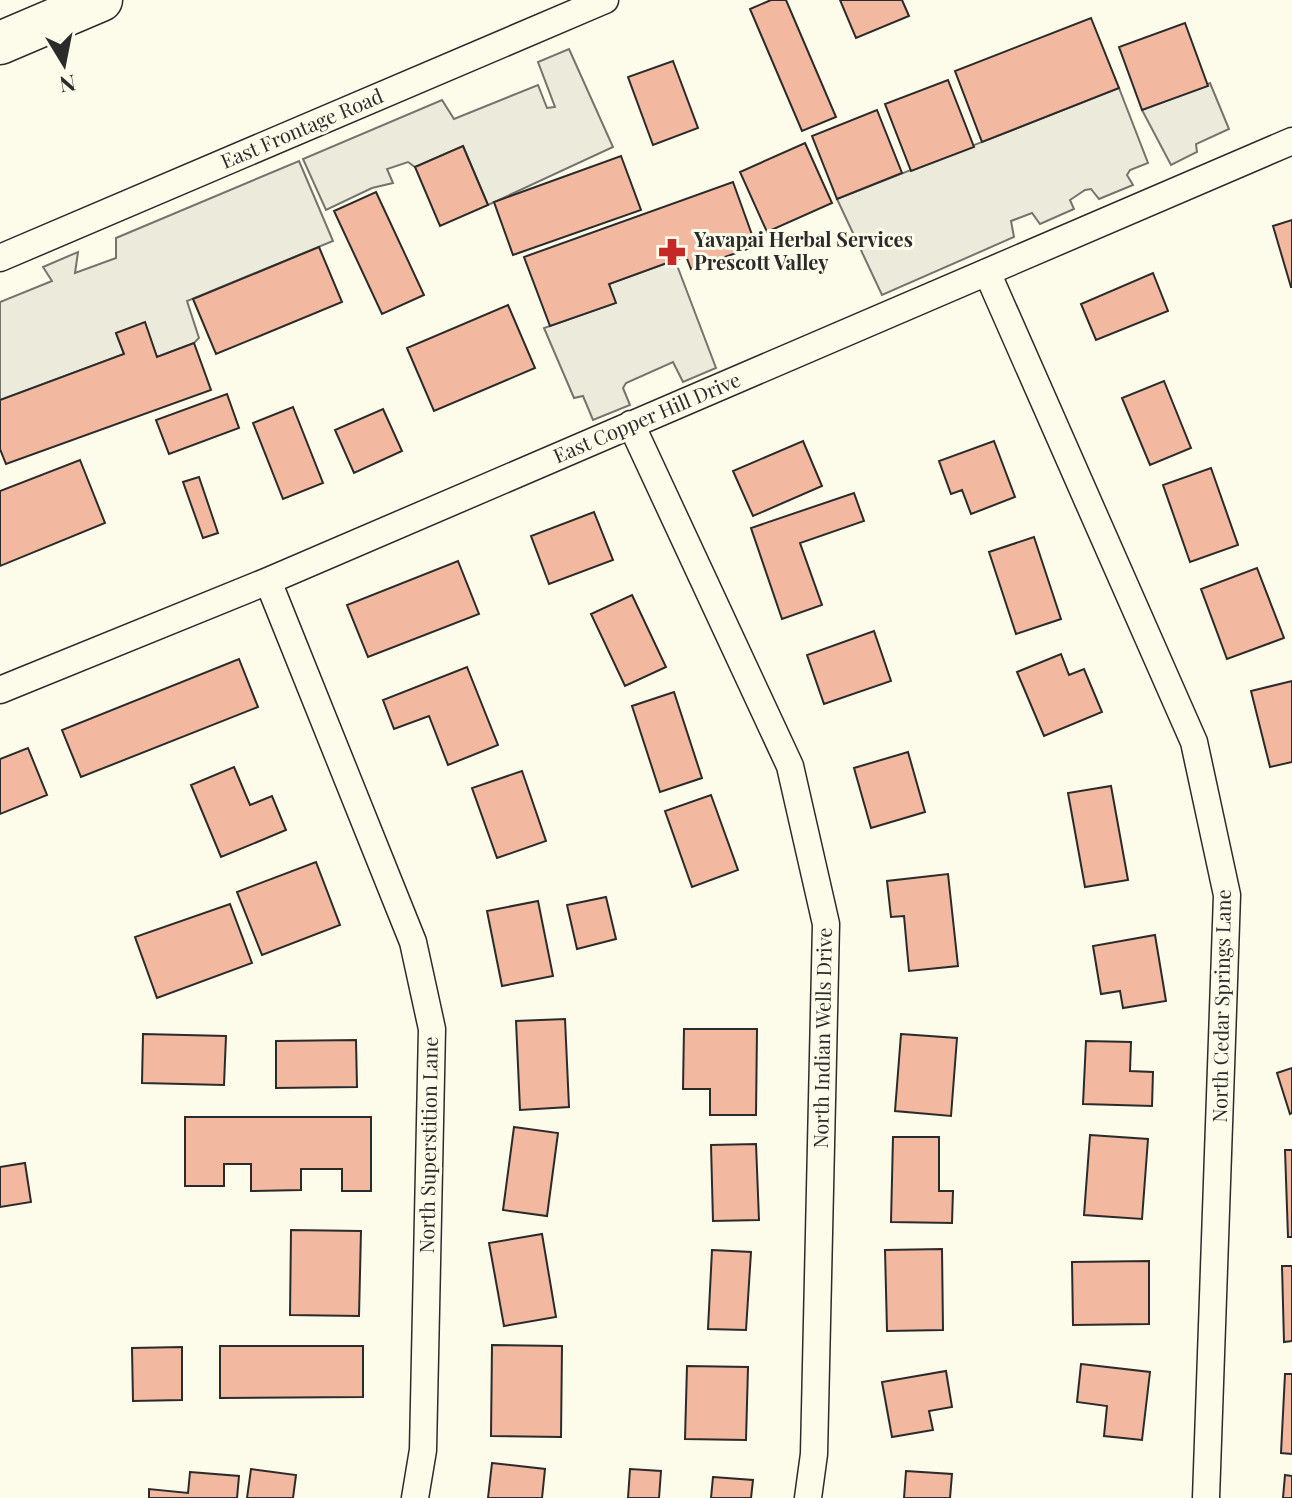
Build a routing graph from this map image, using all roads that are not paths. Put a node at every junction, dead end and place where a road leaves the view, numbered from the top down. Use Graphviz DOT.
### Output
graph roads {
  1 [pos="101,0"];
  2 [pos="605,0"];
  3 [pos="0,43"];
  4 [pos="1292,141"];
  5 [pos="0,258"];
  6 [pos="987,272"];
  7 [pos="631,424"];
  8 [pos="268,581"];
  9 [pos="0,690"];
  10 [pos="415,1498"];
  11 [pos="808,1498"];
  12 [pos="1206,1498"];
  1 -- 3 [label="main road"];
  2 -- 5 [label="street, East Frontage Road"];
  4 -- 6 [label="street, East Copper Hill Drive"];
  6 -- 7 [label="street, East Copper Hill Drive"];
  6 -- 12 [label="street, North Cedar Springs Lane"];
  7 -- 8 [label="street, East Copper Hill Drive"];
  7 -- 11 [label="street, North Indian Wells Drive"];
  8 -- 9 [label="street, East Copper Hill Drive"];
  8 -- 10 [label="street, North Superstition Lane"];
}
